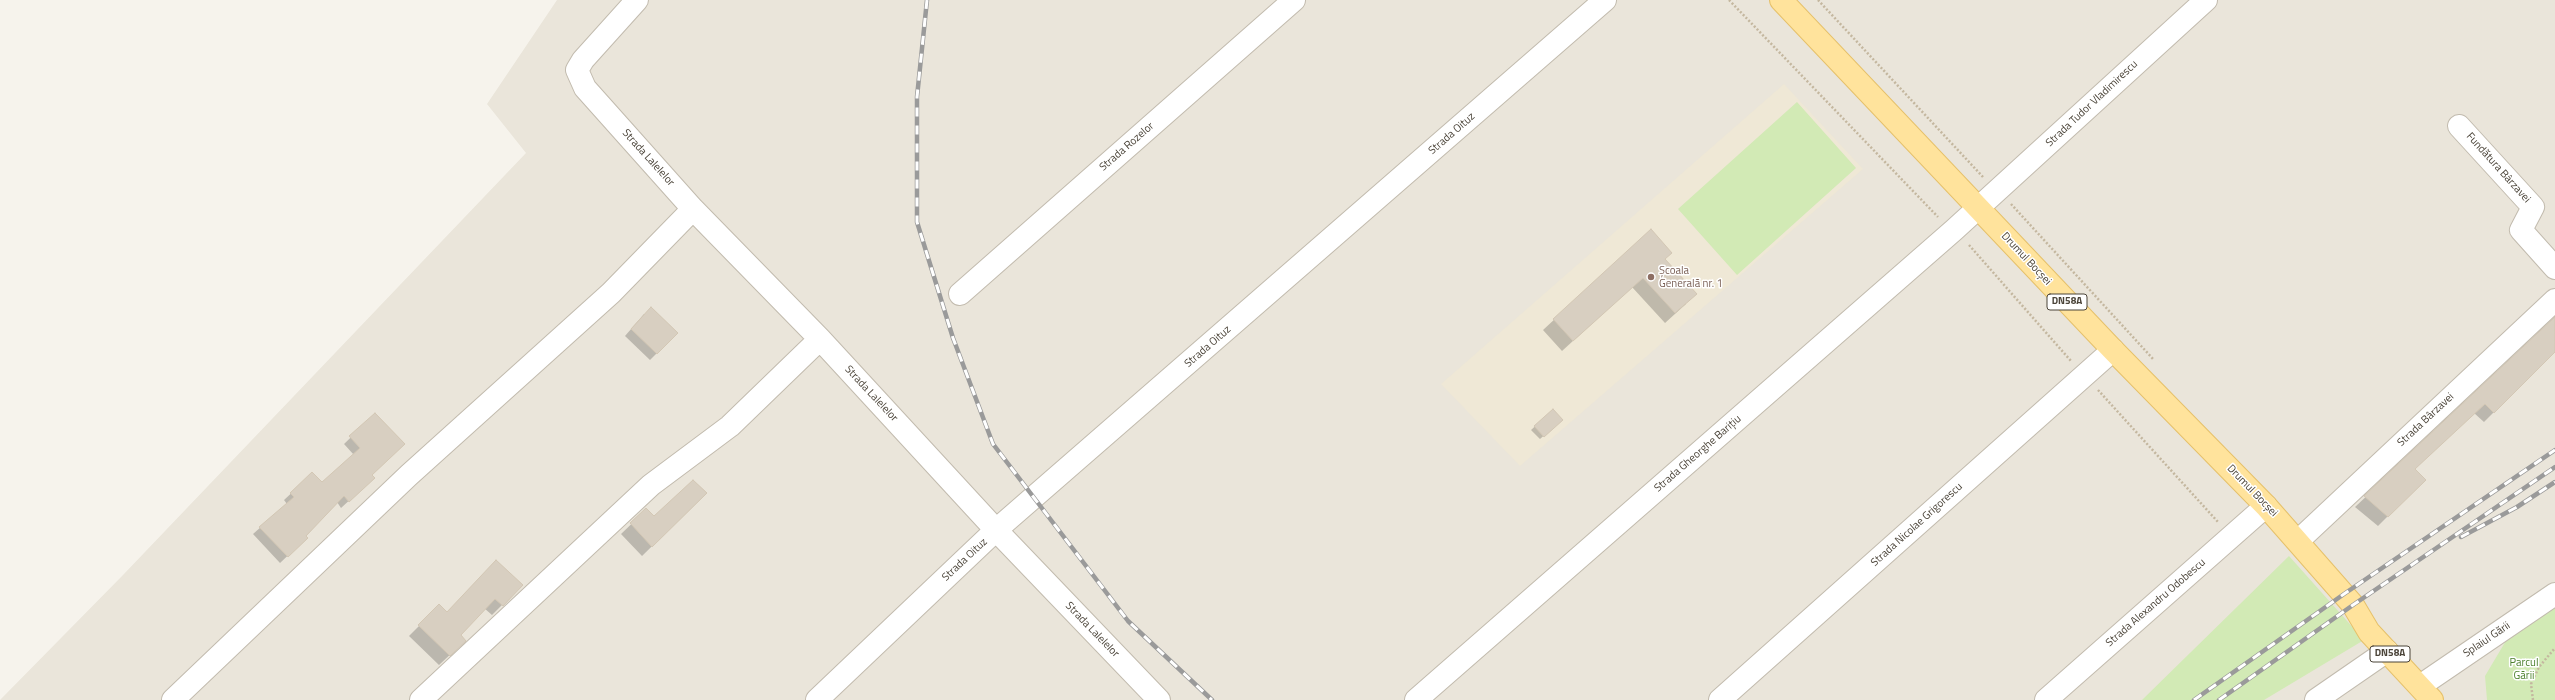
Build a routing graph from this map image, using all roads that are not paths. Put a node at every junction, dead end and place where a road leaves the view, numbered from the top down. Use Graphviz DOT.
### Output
graph roads {
  1 [pos="637,0"];
  2 [pos="1294,0"];
  3 [pos="1606,0"];
  4 [pos="1781,0"];
  5 [pos="2206,0"];
  6 [pos="2459,126"];
  7 [pos="1979,208"];
  8 [pos="693,209"];
  9 [pos="2555,268"];
  10 [pos="960,294"];
  11 [pos="2555,300"];
  12 [pos="820,339"];
  13 [pos="2113,350"];
  14 [pos="2266,506"];
  15 [pos="996,530"];
  16 [pos="2298,541"];
  17 [pos="2555,594"];
  18 [pos="2387,651"];
  19 [pos="2426,693"];
  20 [pos="173,700"];
  21 [pos="421,700"];
  22 [pos="817,700"];
  23 [pos="1159,700"];
  24 [pos="1416,700"];
  25 [pos="1720,700"];
  26 [pos="2046,700"];
  27 [pos="2316,700"];
  1 -- 8 [label="street, Strada Lalelelor"];
  2 -- 10 [label="street, Strada Rozelor"];
  3 -- 15 [label="street, Strada Oituz"];
  4 -- 7 [label="main road, Drumul Bocșei / DN58A"];
  5 -- 7 [label="street, Strada Tudor Vladimirescu"];
  6 -- 9 [label="street, Fundătura Bârzavei"];
  7 -- 13 [label="main road, Drumul Bocșei / DN58A"];
  7 -- 24 [label="street, Strada Gheorghe Barițiu"];
  8 -- 12 [label="street, Strada Lalelelor"];
  8 -- 20 [label="street"];
  11 -- 16 [label="street, Strada Bârzavei"];
  12 -- 15 [label="street, Strada Lalelelor"];
  12 -- 21 [label="street"];
  13 -- 14 [label="main road, Drumul Bocșei / DN58A"];
  13 -- 25 [label="street, Strada Nicolae Grigorescu"];
  14 -- 16 [label="main road, Drumul Bocșei / DN58A"];
  14 -- 26 [label="street, Strada Alexandru Odobescu"];
  15 -- 22 [label="street, Strada Oituz"];
  15 -- 23 [label="street, Strada Lalelelor"];
  16 -- 18 [label="main road, Drumul Bocșei / DN58A"];
  17 -- 19 [label="street, Splaiul Gării"];
  18 -- 19 [label="main road, DN58A"];
  18 -- 27 [label="street"];
}
